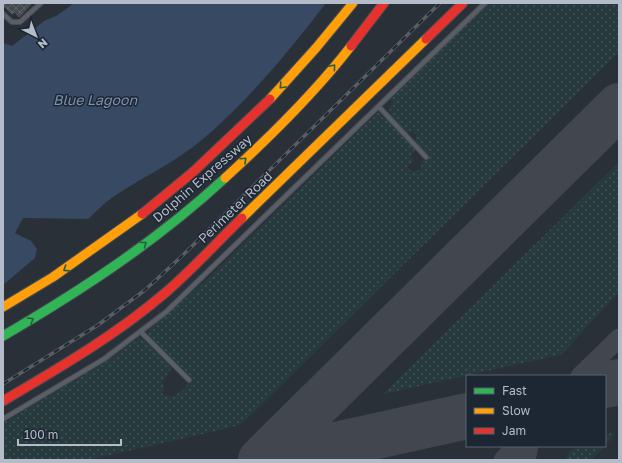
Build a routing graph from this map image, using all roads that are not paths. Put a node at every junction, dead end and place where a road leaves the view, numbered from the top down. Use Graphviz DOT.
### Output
graph roads {
  1 [pos="41,3"];
  2 [pos="353,3"];
  3 [pos="384,3"];
  4 [pos="463,3"];
  5 [pos="485,3"];
  6 [pos="3,14"];
  7 [pos="379,107"];
  8 [pos="426,157"];
  9 [pos="3,307"];
  10 [pos="141,332"];
  11 [pos="3,336"];
  12 [pos="189,380"];
  13 [pos="3,401"];
  14 [pos="3,419"];
  1 -- 6 [label="lane"];
  2 -- 9 [label="main road, Dolphin Expressway, one-way"];
  11 -- 3 [label="main road, Dolphin Expressway, one-way"];
  4 -- 13 [label="main road, Perimeter Road"];
  5 -- 7 [label="lane"];
  7 -- 8 [label="lane"];
  7 -- 10 [label="lane"];
  10 -- 12 [label="lane"];
  10 -- 14 [label="lane"];
}
